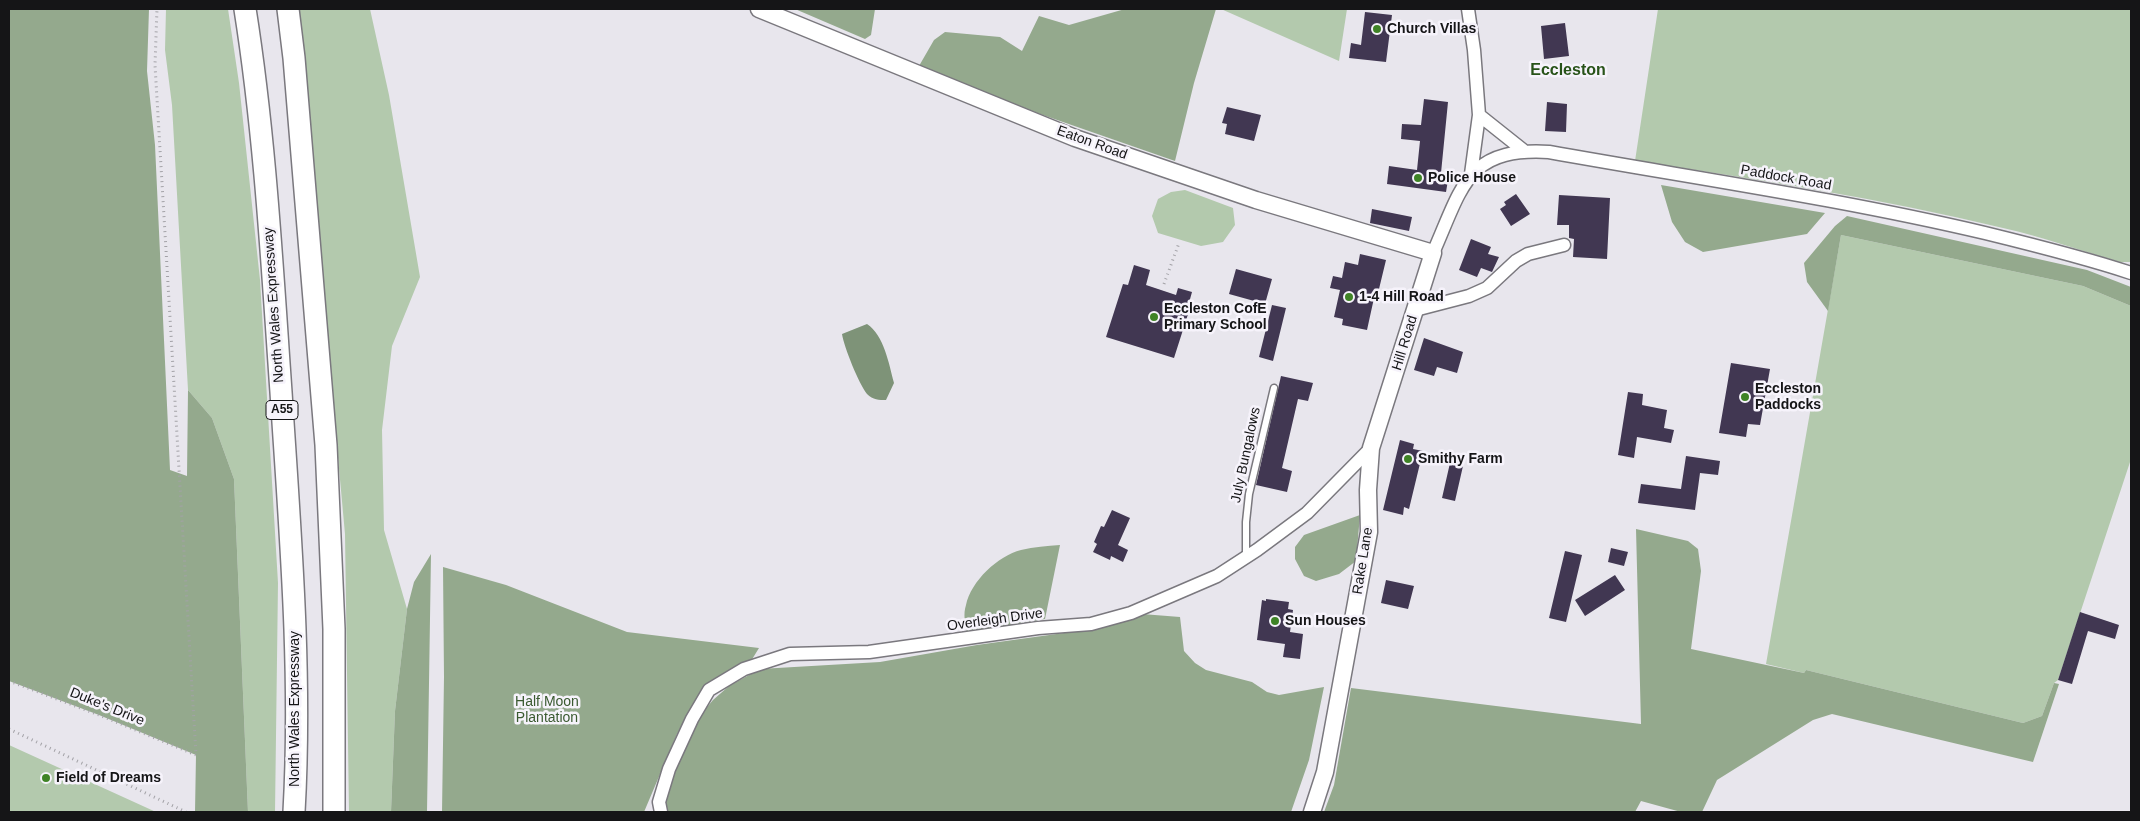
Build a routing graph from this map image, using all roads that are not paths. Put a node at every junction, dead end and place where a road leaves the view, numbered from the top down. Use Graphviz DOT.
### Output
graph roads {
  1 [pos="245,9"];
  2 [pos="288,9"];
  3 [pos="759,9"];
  4 [pos="1468,9"];
  5 [pos="1478,115"];
  6 [pos="1523,150"];
  7 [pos="1471,174"];
  8 [pos="1454,205"];
  9 [pos="1564,245"];
  10 [pos="1432,253"];
  11 [pos="2131,273"];
  12 [pos="1415,310"];
  13 [pos="1274,388"];
  14 [pos="1388,398"];
  15 [pos="1371,448"];
  16 [pos="1246,557"];
  17 [pos="294,812"];
  18 [pos="334,812"];
  19 [pos="661,812"];
  20 [pos="1312,812"];
  1 -- 17 [label="highway, North Wales Expressway / A55"];
  2 -- 18 [label="highway"];
  3 -- 10 [label="street, Eaton Road"];
  4 -- 5 [label="street"];
  5 -- 6 [label="street"];
  5 -- 7 [label="street"];
  6 -- 7 [label="street, Paddock Road"];
  6 -- 11 [label="street, Paddock Road"];
  7 -- 8 [label="street, Paddock Road"];
  8 -- 10 [label="street, Hill Road"];
  9 -- 12 [label="street"];
  10 -- 12 [label="street, Hill Road"];
  12 -- 14 [label="street, Hill Road"];
  13 -- 16 [label="lane, July Bungalows"];
  14 -- 15 [label="street, Rake Lane"];
  15 -- 16 [label="street, Overleigh Drive"];
  15 -- 20 [label="street, Rake Lane"];
  16 -- 19 [label="street, Overleigh Drive"];
}
